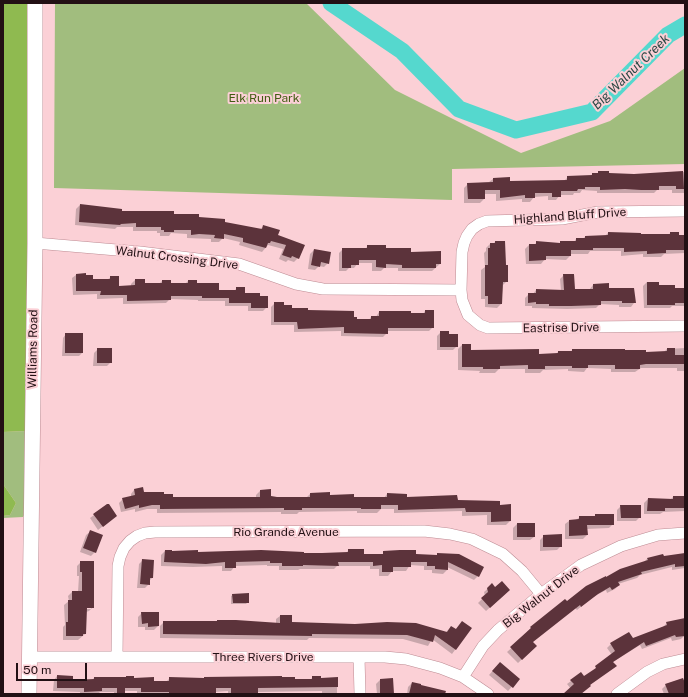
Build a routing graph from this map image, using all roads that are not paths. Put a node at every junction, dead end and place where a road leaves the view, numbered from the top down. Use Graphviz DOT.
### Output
graph roads {
  1 [pos="35,3"];
  2 [pos="685,211"];
  3 [pos="35,243"];
  4 [pos="461,290"];
  5 [pos="685,326"];
  6 [pos="685,533"];
  7 [pos="540,594"];
  8 [pos="30,657"];
  9 [pos="117,657"];
  10 [pos="359,657"];
  11 [pos="685,659"];
  12 [pos="463,677"];
  13 [pos="29,694"];
  14 [pos="360,694"];
  15 [pos="488,694"];
  16 [pos="617,694"];
  1 -- 3 [label="main road, Williams Road"];
  2 -- 4 [label="street, Highland Bluff Drive"];
  3 -- 4 [label="street, Walnut Crossing Drive"];
  3 -- 8 [label="main road, Williams Road"];
  4 -- 5 [label="street, Eastrise Drive"];
  6 -- 7 [label="street, Big Walnut Drive"];
  7 -- 9 [label="street, Rio Grande Avenue"];
  7 -- 12 [label="street, Big Walnut Drive"];
  8 -- 9 [label="street, Three Rivers Drive"];
  8 -- 13 [label="main road, Williams Road"];
  9 -- 10 [label="street, Three Rivers Drive"];
  10 -- 12 [label="street, Three Rivers Drive"];
  10 -- 14 [label="street"];
  11 -- 16 [label="street"];
  12 -- 15 [label="street, Three Rivers Drive"];
}
